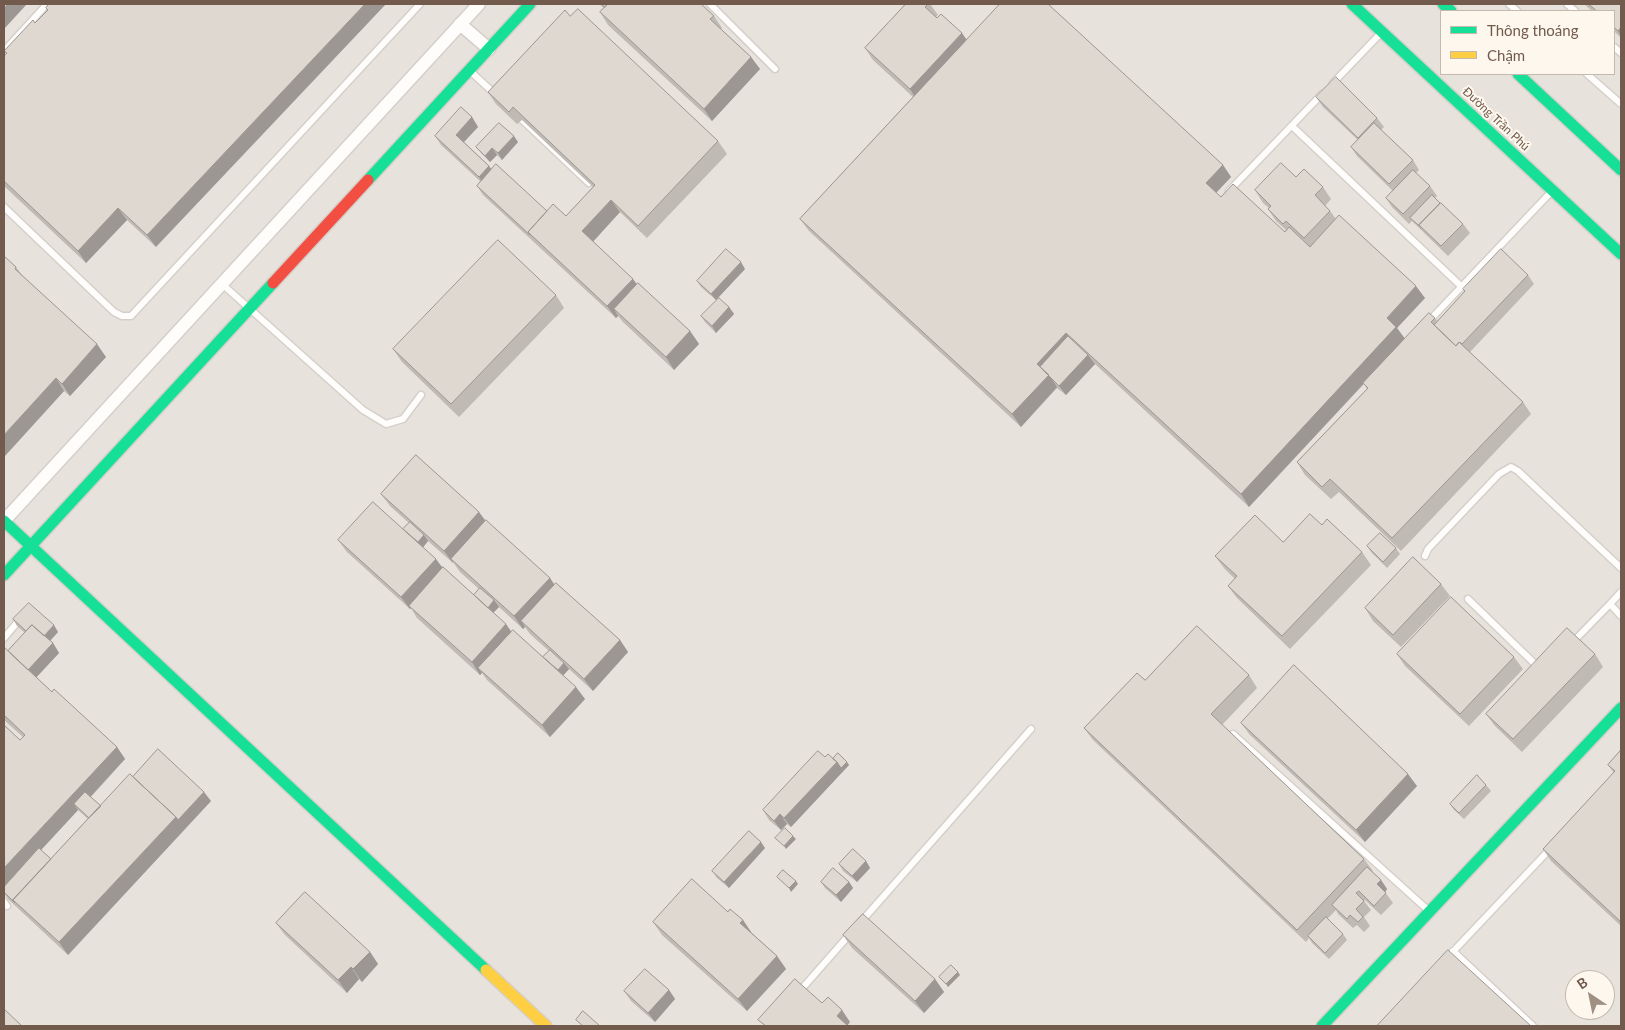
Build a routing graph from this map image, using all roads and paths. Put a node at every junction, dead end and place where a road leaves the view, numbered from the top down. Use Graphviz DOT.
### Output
graph roads {
  1 [pos="47,4"];
  2 [pos="420,4"];
  3 [pos="479,4"];
  4 [pos="530,4"];
  5 [pos="710,4"];
  6 [pos="1352,4"];
  7 [pos="460,24"];
  8 [pos="1382,31"];
  9 [pos="490,49"];
  10 [pos="4,50"];
  11 [pos="775,69"];
  12 [pos="469,70"];
  13 [pos="1519,75"];
  14 [pos="1588,75"];
  15 [pos="1331,85"];
  16 [pos="1324,92"];
  17 [pos="504,103"];
  18 [pos="1621,104"];
  19 [pos="511,110"];
  20 [pos="1292,126"];
  21 [pos="1621,170"];
  22 [pos="594,188"];
  23 [pos="1552,190"];
  24 [pos="1228,192"];
  25 [pos="4,207"];
  26 [pos="1621,254"];
  27 [pos="222,284"];
  28 [pos="1462,287"];
  29 [pos="250,308"];
  30 [pos="1424,327"];
  31 [pos="421,395"];
  32 [pos="4,521"];
  33 [pos="30,546"];
  34 [pos="1425,556"];
  35 [pos="1621,568"];
  36 [pos="4,575"];
  37 [pos="1621,592"];
  38 [pos="1468,599"];
  39 [pos="1610,604"];
  40 [pos="28,610"];
  41 [pos="1621,616"];
  42 [pos="4,638"];
  43 [pos="1570,646"];
  44 [pos="1545,666"];
  45 [pos="1621,708"];
  46 [pos="1031,728"];
  47 [pos="1234,734"];
  48 [pos="1559,839"];
  49 [pos="1430,912"];
  50 [pos="1453,951"];
  51 [pos="1444,961"];
  52 [pos="795,996"];
  53 [pos="546,1026"];
  54 [pos="1322,1026"];
  55 [pos="1533,1026"];
  1 -- 10 [label="lane"];
  2 -- 25 [label="lane"];
  3 -- 7 [label="street"];
  4 -- 9 [label="street"];
  5 -- 11 [label="lane"];
  6 -- 8 [label="street, Đường Trần Phú"];
  7 -- 9 [label="street"];
  7 -- 27 [label="street"];
  8 -- 15 [label="lane"];
  8 -- 23 [label="street, Đường Trần Phú"];
  9 -- 12 [label="street"];
  12 -- 17 [label="lane"];
  12 -- 29 [label="street"];
  13 -- 21 [label="street"];
  14 -- 18 [label="lane"];
  16 -- 20 [label="lane"];
  19 -- 22 [label="lane"];
  20 -- 24 [label="lane"];
  20 -- 28 [label="lane"];
  23 -- 26 [label="street, Đường Trần Phú"];
  23 -- 28 [label="lane"];
  27 -- 29 [label="lane"];
  27 -- 32 [label="street"];
  28 -- 30 [label="lane"];
  29 -- 31 [label="lane"];
  29 -- 33 [label="street"];
  32 -- 33 [label="street"];
  33 -- 36 [label="street"];
  33 -- 53 [label="street"];
  34 -- 35 [label="lane"];
  37 -- 39 [label="lane"];
  38 -- 44 [label="lane"];
  39 -- 41 [label="lane"];
  39 -- 43 [label="lane"];
  40 -- 42 [label="lane"];
  45 -- 49 [label="street"];
  46 -- 52 [label="lane"];
  47 -- 49 [label="lane"];
  48 -- 50 [label="lane"];
  49 -- 54 [label="street"];
  50 -- 51 [label="lane"];
  50 -- 55 [label="lane"];
}
